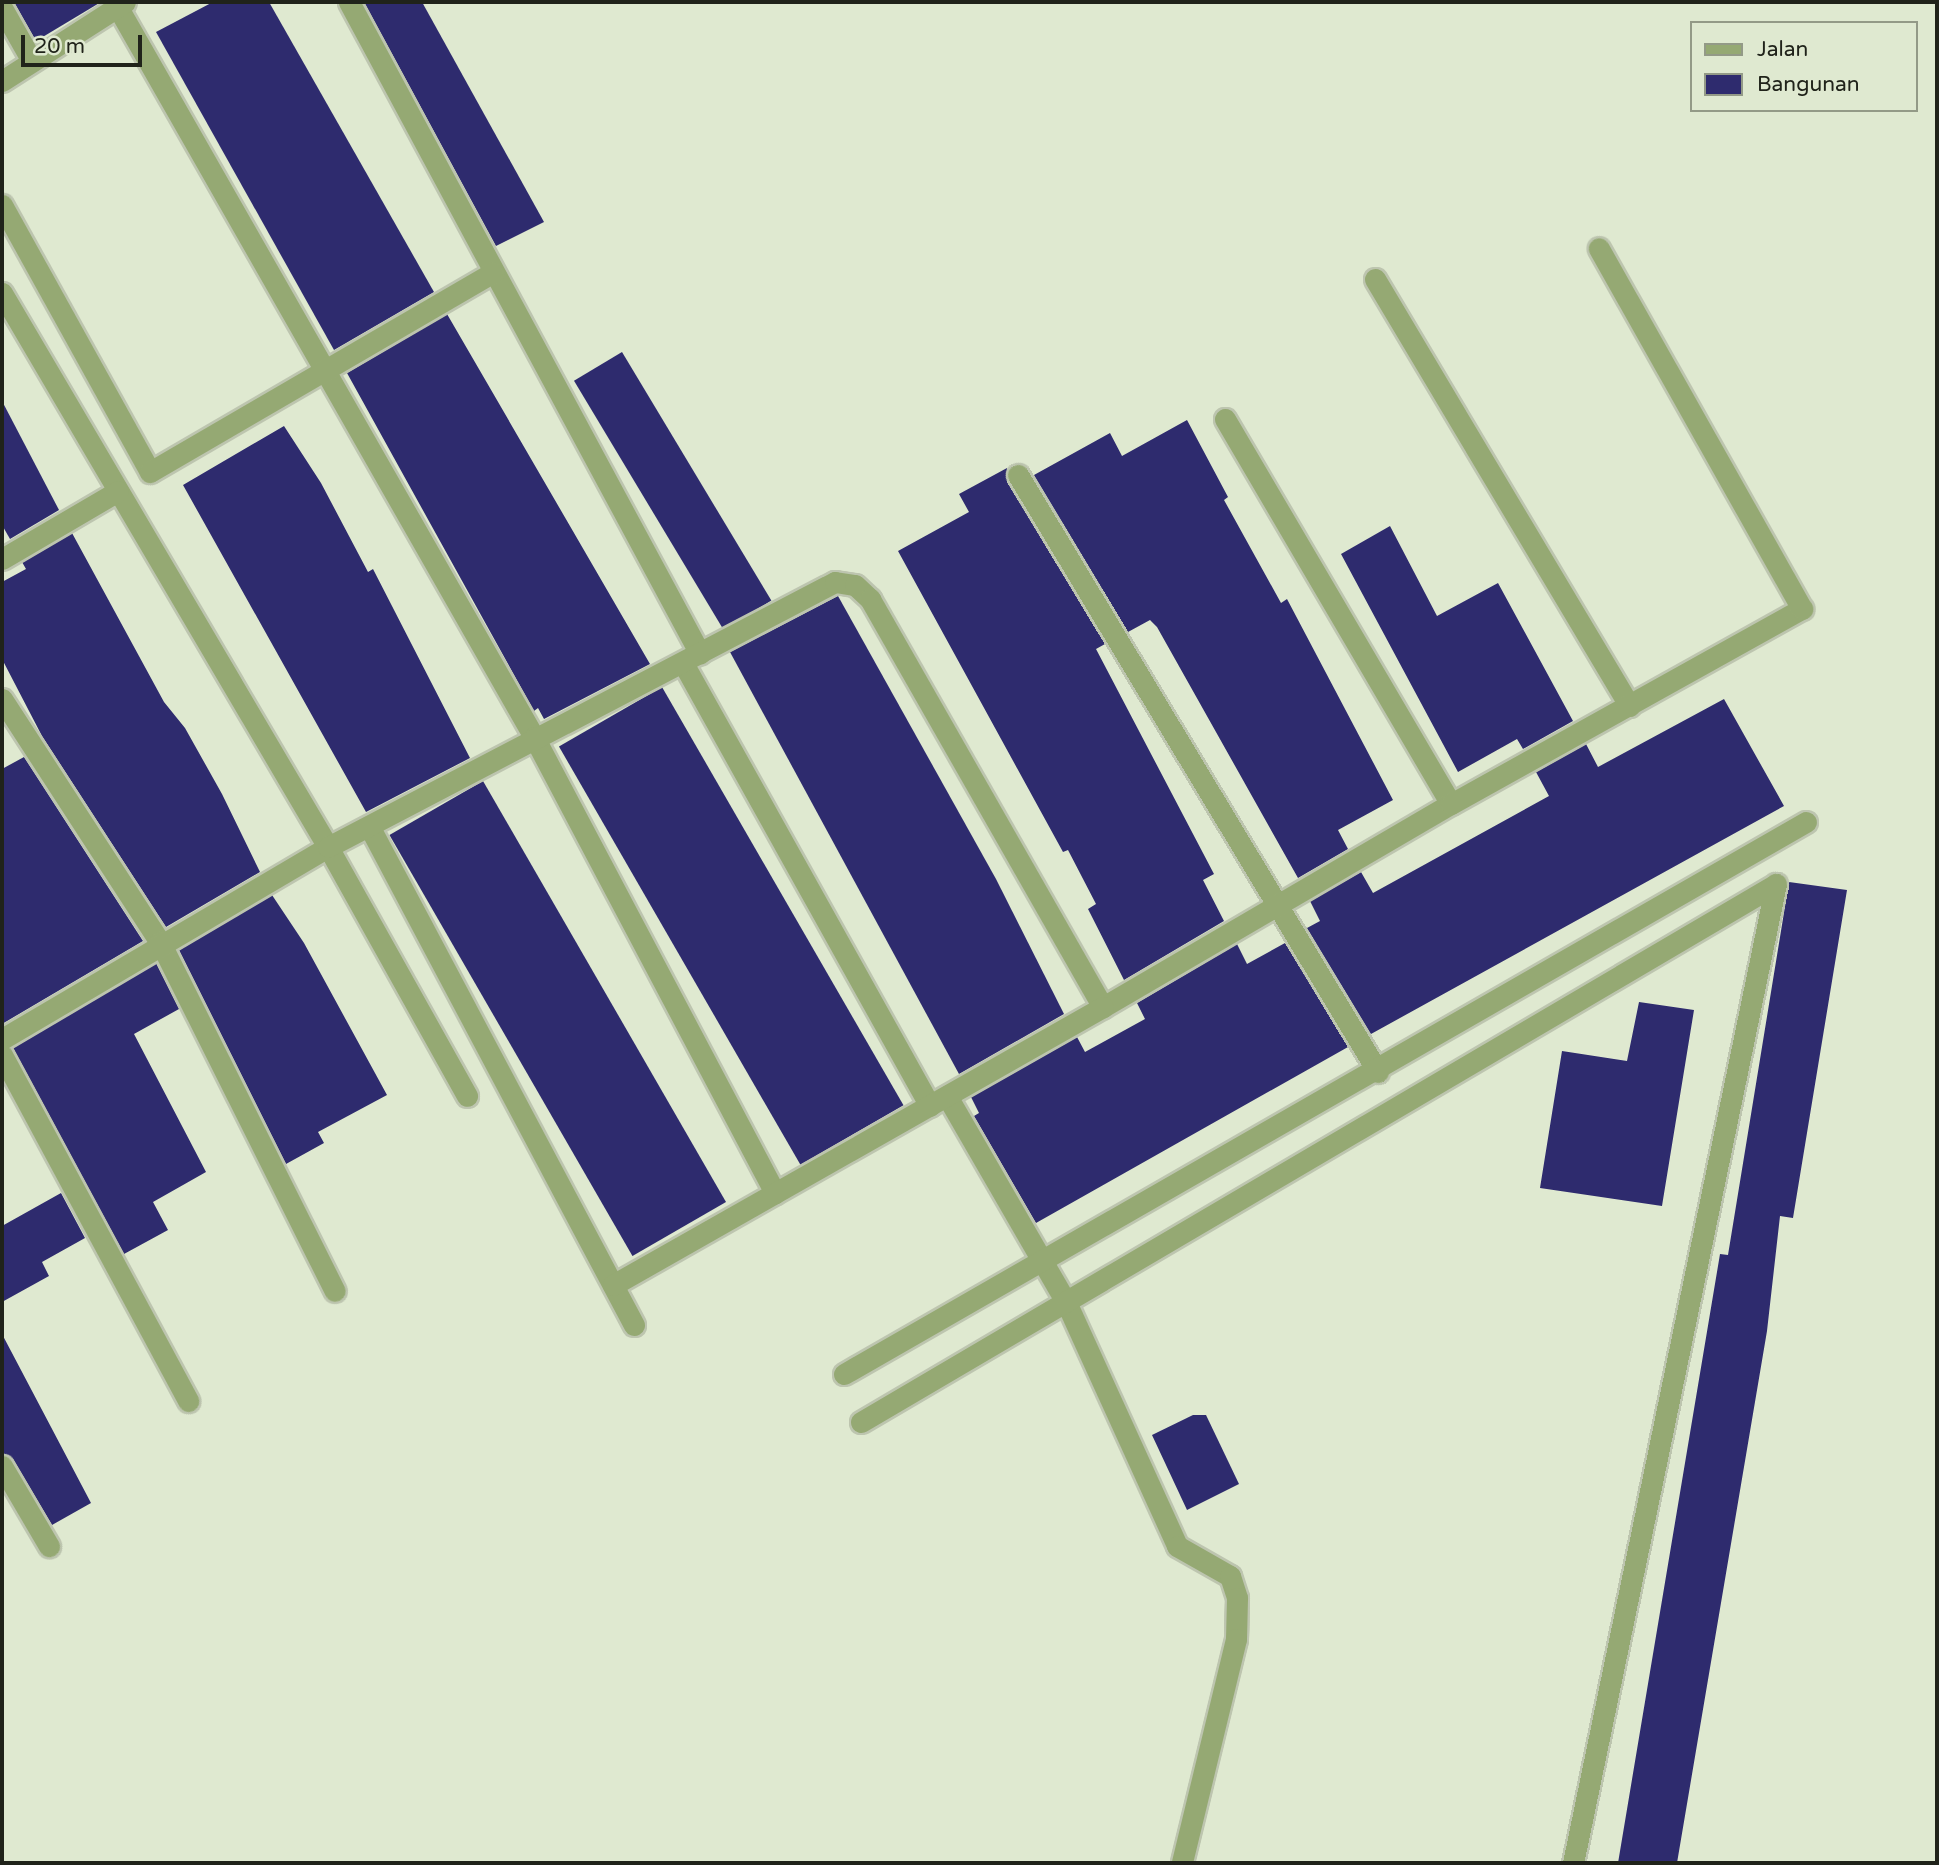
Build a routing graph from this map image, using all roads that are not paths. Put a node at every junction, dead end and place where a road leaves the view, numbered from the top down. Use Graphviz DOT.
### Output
graph roads {
  1 [pos="349,2"];
  2 [pos="121,4"];
  3 [pos="2,8"];
  4 [pos="33,61"];
  5 [pos="2,81"];
  6 [pos="2,205"];
  7 [pos="1599,248"];
  8 [pos="492,273"];
  9 [pos="1375,279"];
  10 [pos="2,293"];
  11 [pos="324,374"];
  12 [pos="1225,419"];
  13 [pos="1018,475"];
  14 [pos="118,491"];
  15 [pos="2,559"];
  16 [pos="691,658"];
  17 [pos="2,699"];
  18 [pos="1630,706"];
  19 [pos="534,737"];
  20 [pos="1451,804"];
  21 [pos="1806,822"];
  22 [pos="369,826"];
  23 [pos="328,847"];
  24 [pos="1280,905"];
  25 [pos="160,942"];
  26 [pos="1103,1007"];
  27 [pos="2,1038"];
  28 [pos="2,1055"];
  29 [pos="1378,1072"];
  30 [pos="467,1096"];
  31 [pos="939,1101"];
  32 [pos="775,1193"];
  33 [pos="1042,1261"];
  34 [pos="613,1284"];
  35 [pos="335,1291"];
  36 [pos="1066,1303"];
  37 [pos="635,1325"];
  38 [pos="844,1374"];
  39 [pos="188,1401"];
  40 [pos="861,1422"];
  41 [pos="2,1465"];
  42 [pos="49,1546"];
  43 [pos="1182,1863"];
  44 [pos="1573,1863"];
  1 -- 8 [label="street"];
  2 -- 4 [label="street"];
  2 -- 11 [label="street"];
  3 -- 4 [label="street"];
  4 -- 5 [label="street"];
  6 -- 11 [label="street"];
  7 -- 18 [label="street"];
  8 -- 11 [label="street"];
  8 -- 16 [label="street"];
  9 -- 18 [label="street"];
  10 -- 14 [label="street"];
  11 -- 19 [label="street"];
  12 -- 20 [label="street"];
  13 -- 24 [label="street"];
  14 -- 15 [label="street"];
  14 -- 23 [label="street"];
  16 -- 19 [label="street"];
  16 -- 26 [label="street"];
  16 -- 31 [label="street"];
  17 -- 25 [label="street"];
  18 -- 20 [label="street"];
  19 -- 22 [label="street"];
  19 -- 32 [label="street"];
  20 -- 24 [label="street"];
  21 -- 29 [label="street"];
  22 -- 23 [label="street"];
  22 -- 34 [label="street"];
  23 -- 25 [label="street"];
  23 -- 30 [label="street"];
  24 -- 26 [label="street"];
  24 -- 29 [label="street"];
  25 -- 27 [label="street"];
  25 -- 35 [label="street"];
  26 -- 31 [label="street"];
  28 -- 39 [label="street"];
  29 -- 33 [label="street"];
  31 -- 32 [label="street"];
  31 -- 33 [label="street"];
  32 -- 34 [label="street"];
  33 -- 36 [label="street"];
  33 -- 38 [label="street"];
  34 -- 37 [label="street"];
  36 -- 40 [label="street"];
  36 -- 43 [label="street"];
  36 -- 44 [label="street"];
  41 -- 42 [label="street"];
}
